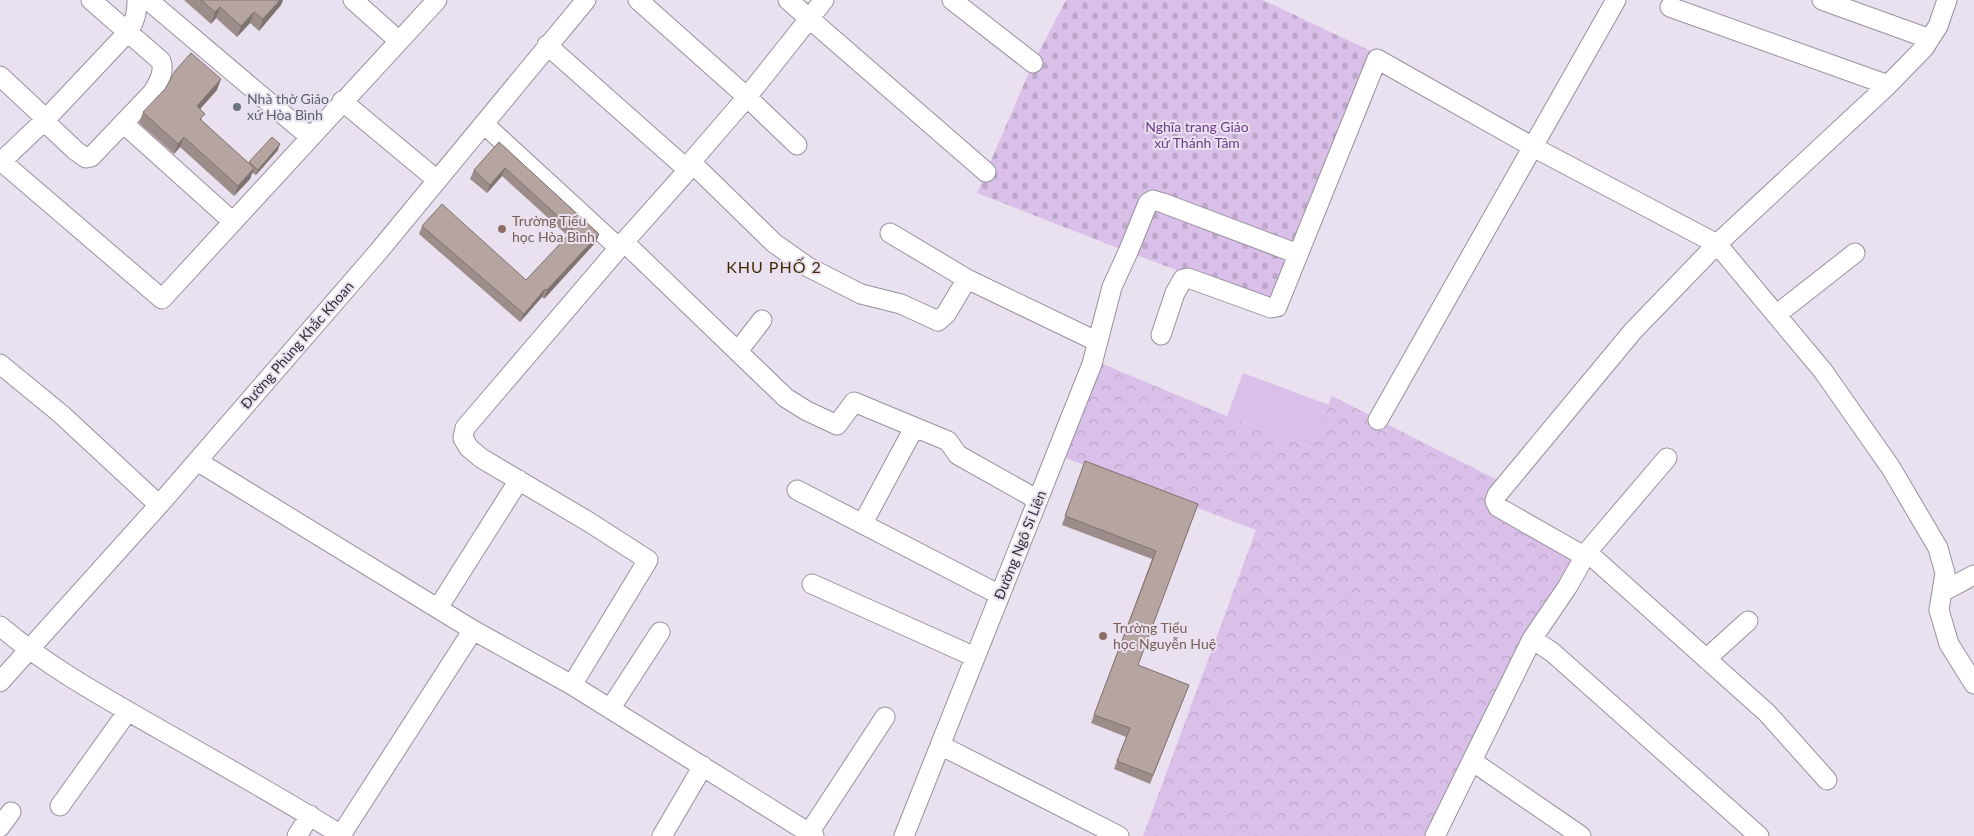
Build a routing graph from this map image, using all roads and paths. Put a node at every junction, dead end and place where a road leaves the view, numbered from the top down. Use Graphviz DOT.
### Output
graph roads {
  1 [pos="92,0"];
  2 [pos="138,0"];
  3 [pos="148,0"];
  4 [pos="353,0"];
  5 [pos="437,0"];
  6 [pos="586,0"];
  7 [pos="638,0"];
  8 [pos="788,0"];
  9 [pos="824,0"];
  10 [pos="952,0"];
  11 [pos="1616,0"];
  12 [pos="1822,0"];
  13 [pos="1947,0"];
  14 [pos="1670,7"];
  15 [pos="809,19"];
  16 [pos="128,32"];
  17 [pos="1930,39"];
  18 [pos="399,41"];
  19 [pos="547,45"];
  20 [pos="1033,63"];
  21 [pos="0,76"];
  22 [pos="1888,85"];
  23 [pos="747,97"];
  24 [pos="342,101"];
  25 [pos="45,120"];
  26 [pos="123,123"];
  27 [pos="484,124"];
  28 [pos="310,137"];
  29 [pos="796,145"];
  30 [pos="1533,147"];
  31 [pos="1,163"];
  32 [pos="689,166"];
  33 [pos="986,172"];
  34 [pos="437,180"];
  35 [pos="232,221"];
  36 [pos="890,233"];
  37 [pos="1717,244"];
  38 [pos="621,245"];
  39 [pos="1855,252"];
  40 [pos="1298,254"];
  41 [pos="967,279"];
  42 [pos="1776,315"];
  43 [pos="762,320"];
  44 [pos="1161,335"];
  45 [pos="1098,342"];
  46 [pos="738,351"];
  47 [pos="0,364"];
  48 [pos="1378,420"];
  49 [pos="914,428"];
  50 [pos="1667,458"];
  51 [pos="197,461"];
  52 [pos="519,480"];
  53 [pos="796,490"];
  54 [pos="1038,500"];
  55 [pos="159,505"];
  56 [pos="863,524"];
  57 [pos="1585,554"];
  58 [pos="1974,575"];
  59 [pos="812,584"];
  60 [pos="1942,592"];
  61 [pos="1000,595"];
  62 [pos="438,608"];
  63 [pos="1748,621"];
  64 [pos="0,626"];
  65 [pos="473,630"];
  66 [pos="660,632"];
  67 [pos="1532,639"];
  68 [pos="28,650"];
  69 [pos="975,657"];
  70 [pos="1706,659"];
  71 [pos="0,682"];
  72 [pos="1974,684"];
  73 [pos="572,686"];
  74 [pos="610,709"];
  75 [pos="128,711"];
  76 [pos="886,717"];
  77 [pos="940,746"];
  78 [pos="1472,762"];
  79 [pos="703,766"];
  80 [pos="1827,780"];
  81 [pos="60,806"];
  82 [pos="310,815"];
  83 [pos="811,834"];
  84 [pos="297,836"];
  85 [pos="342,836"];
  86 [pos="662,836"];
  87 [pos="904,836"];
  88 [pos="1119,836"];
  89 [pos="1434,836"];
  90 [pos="1581,836"];
  91 [pos="1759,836"];
  1 -- 16 [label="street"];
  2 -- 16 [label="street"];
  3 -- 28 [label="street"];
  4 -- 18 [label="street"];
  5 -- 18 [label="street"];
  6 -- 19 [label="street, Đường Phùng Khắc Khoan"];
  7 -- 23 [label="street"];
  8 -- 15 [label="street"];
  9 -- 15 [label="street"];
  10 -- 20 [label="street"];
  11 -- 30 [label="street"];
  12 -- 17 [label="street"];
  13 -- 17 [label="street"];
  14 -- 22 [label="street"];
  15 -- 23 [label="street"];
  15 -- 33 [label="street"];
  16 -- 25 [label="street"];
  16 -- 26 [label="street"];
  17 -- 22 [label="street"];
  18 -- 24 [label="street"];
  19 -- 27 [label="street, Đường Phùng Khắc Khoan"];
  19 -- 32 [label="street"];
  21 -- 25 [label="street"];
  22 -- 37 [label="street"];
  23 -- 29 [label="street"];
  23 -- 32 [label="street"];
  24 -- 28 [label="street"];
  24 -- 34 [label="street"];
  25 -- 26 [label="street"];
  25 -- 31 [label="street"];
  26 -- 35 [label="street"];
  27 -- 34 [label="street, Đường Phùng Khắc Khoan"];
  27 -- 38 [label="street"];
  28 -- 35 [label="street"];
  30 -- 37 [label="street"];
  30 -- 40 [label="street"];
  30 -- 48 [label="street"];
  31 -- 35 [label="street"];
  32 -- 38 [label="street"];
  32 -- 41 [label="street"];
  34 -- 51 [label="street, Đường Phùng Khắc Khoan"];
  36 -- 41 [label="street"];
  37 -- 42 [label="street"];
  37 -- 57 [label="street"];
  38 -- 46 [label="street"];
  38 -- 52 [label="street"];
  39 -- 42 [label="street"];
  40 -- 44 [label="street"];
  40 -- 45 [label="street, Đường Ngô Sĩ Liên"];
  41 -- 45 [label="street"];
  42 -- 60 [label="street"];
  43 -- 46 [label="street"];
  45 -- 54 [label="street, Đường Ngô Sĩ Liên"];
  46 -- 49 [label="street"];
  47 -- 55 [label="street"];
  49 -- 54 [label="street"];
  49 -- 56 [label="street"];
  50 -- 57 [label="street"];
  51 -- 55 [label="street, Đường Phùng Khắc Khoan"];
  51 -- 62 [label="street"];
  52 -- 62 [label="street"];
  52 -- 73 [label="street"];
  53 -- 56 [label="street"];
  54 -- 61 [label="street, Đường Ngô Sĩ Liên"];
  55 -- 68 [label="street, Đường Phùng Khắc Khoan"];
  56 -- 61 [label="street"];
  57 -- 67 [label="street"];
  57 -- 70 [label="street"];
  58 -- 60 [label="street"];
  59 -- 69 [label="street"];
  60 -- 72 [label="street"];
  61 -- 69 [label="street, Đường Ngô Sĩ Liên"];
  62 -- 65 [label="street"];
  63 -- 70 [label="street"];
  64 -- 68 [label="street"];
  65 -- 73 [label="street"];
  65 -- 85 [label="street"];
  66 -- 74 [label="street"];
  67 -- 78 [label="street"];
  67 -- 91 [label="street"];
  68 -- 71 [label="street, Đường Phùng Khắc Khoan"];
  68 -- 75 [label="street"];
  69 -- 77 [label="street, Đường Ngô Sĩ Liên"];
  70 -- 80 [label="street"];
  73 -- 74 [label="street"];
  74 -- 79 [label="street"];
  75 -- 81 [label="street"];
  75 -- 82 [label="street"];
  76 -- 83 [label="street"];
  77 -- 87 [label="street, Đường Ngô Sĩ Liên"];
  77 -- 88 [label="street"];
  78 -- 89 [label="street"];
  78 -- 90 [label="street"];
  79 -- 83 [label="street"];
  79 -- 86 [label="street"];
  82 -- 84 [label="street"];
  82 -- 85 [label="street"];
}
